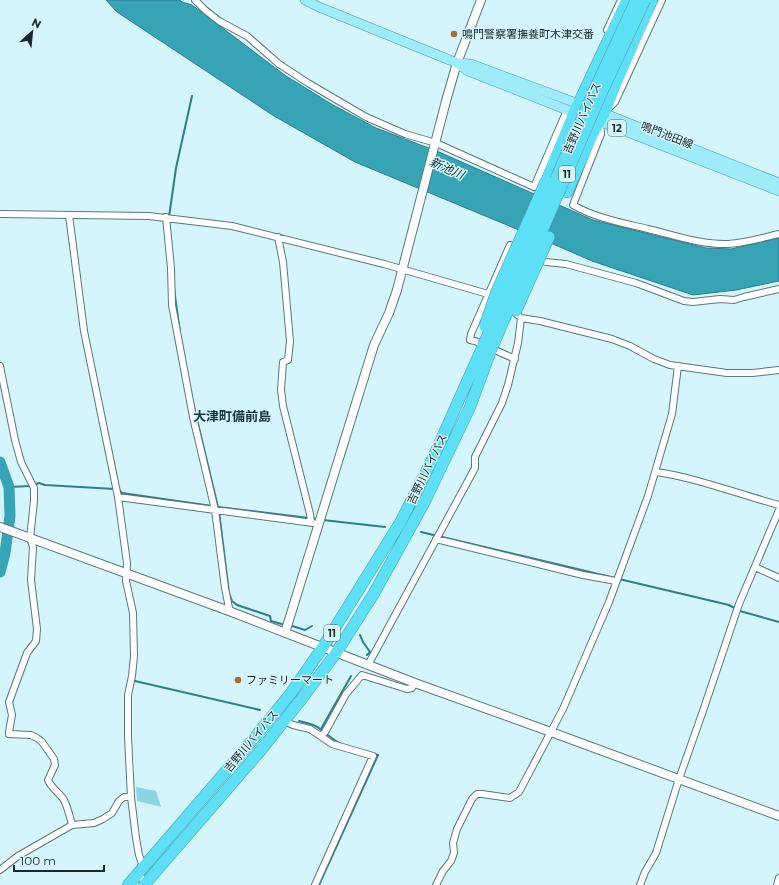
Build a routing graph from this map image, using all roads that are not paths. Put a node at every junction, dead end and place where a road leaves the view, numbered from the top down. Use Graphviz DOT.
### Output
graph roads {
  1 [pos="195,0"];
  2 [pos="305,0"];
  3 [pos="481,0"];
  4 [pos="621,0"];
  5 [pos="627,0"];
  6 [pos="636,0"];
  7 [pos="645,0"];
  8 [pos="652,0"];
  9 [pos="662,0"];
  10 [pos="457,63"];
  11 [pos="573,109"];
  12 [pos="602,117"];
  13 [pos="435,145"];
  14 [pos="779,183"];
  15 [pos="779,191"];
  16 [pos="0,214"];
  17 [pos="69,215"];
  18 [pos="166,218"];
  19 [pos="779,234"];
  20 [pos="278,237"];
  21 [pos="402,270"];
  22 [pos="779,289"];
  23 [pos="488,294"];
  24 [pos="522,318"];
  25 [pos="487,348"];
  26 [pos="515,359"];
  27 [pos="0,366"];
  28 [pos="678,366"];
  29 [pos="779,370"];
  30 [pos="656,472"];
  31 [pos="118,497"];
  32 [pos="779,505"];
  33 [pos="215,510"];
  34 [pos="779,510"];
  35 [pos="314,523"];
  36 [pos="0,527"];
  37 [pos="27,537"];
  38 [pos="436,539"];
  39 [pos="754,567"];
  40 [pos="126,573"];
  41 [pos="779,578"];
  42 [pos="616,581"];
  43 [pos="229,611"];
  44 [pos="285,633"];
  45 [pos="323,647"];
  46 [pos="336,653"];
  47 [pos="368,665"];
  48 [pos="415,683"];
  49 [pos="284,721"];
  50 [pos="551,732"];
  51 [pos="323,734"];
  52 [pos="679,779"];
  53 [pos="131,797"];
  54 [pos="779,816"];
  55 [pos="72,825"];
  56 [pos="0,870"];
  57 [pos="138,873"];
  58 [pos="779,878"];
  59 [pos="144,884"];
  60 [pos="128,885"];
  61 [pos="315,885"];
  62 [pos="436,885"];
  63 [pos="640,885"];
  64 [pos="777,885"];
  1 -- 13 [label="street"];
  2 -- 10 [label="main road, 鳴門池田線 / 12"];
  3 -- 10 [label="street"];
  4 -- 11 [label="street"];
  5 -- 11 [label="highway"];
  6 -- 25 [label="highway, 吉野川バイパス / 11, bridge"];
  7 -- 25 [label="highway, 吉野川バイパス / 11, bridge"];
  8 -- 12 [label="highway"];
  9 -- 12 [label="street"];
  10 -- 11 [label="main road, 鳴門池田線 / 12"];
  10 -- 13 [label="street"];
  11 -- 12 [label="main road, 鳴門池田線 / 12"];
  11 -- 13 [label="street"];
  11 -- 25 [label="highway, 11, bridge"];
  12 -- 14 [label="main road, 鳴門池田線 / 12"];
  12 -- 15 [label="main road, 鳴門池田線 / 12"];
  12 -- 19 [label="street"];
  12 -- 25 [label="highway, bridge"];
  13 -- 21 [label="street"];
  16 -- 17 [label="street"];
  17 -- 18 [label="street"];
  17 -- 31 [label="street"];
  18 -- 20 [label="street"];
  18 -- 33 [label="street"];
  20 -- 21 [label="street"];
  20 -- 35 [label="street"];
  21 -- 23 [label="street"];
  21 -- 35 [label="street"];
  22 -- 23 [label="street"];
  23 -- 24 [label="street"];
  23 -- 26 [label="street"];
  24 -- 26 [label="street"];
  24 -- 28 [label="street"];
  25 -- 45 [label="highway, 吉野川バイパス / 11"];
  25 -- 46 [label="highway, 吉野川バイパス / 11"];
  26 -- 38 [label="street"];
  27 -- 37 [label="street"];
  28 -- 29 [label="street"];
  28 -- 30 [label="street"];
  30 -- 32 [label="street"];
  30 -- 42 [label="street"];
  31 -- 33 [label="street"];
  31 -- 40 [label="street"];
  33 -- 35 [label="street"];
  33 -- 43 [label="street"];
  34 -- 39 [label="street"];
  35 -- 44 [label="street"];
  36 -- 37 [label="street"];
  37 -- 40 [label="street"];
  37 -- 55 [label="street"];
  38 -- 42 [label="street"];
  38 -- 47 [label="street"];
  39 -- 41 [label="street"];
  39 -- 52 [label="street"];
  40 -- 43 [label="street"];
  40 -- 53 [label="street"];
  42 -- 50 [label="street"];
  43 -- 44 [label="street"];
  44 -- 45 [label="street"];
  45 -- 46 [label="street"];
  45 -- 57 [label="highway, 吉野川バイパス / 11"];
  46 -- 47 [label="street"];
  46 -- 49 [label="highway, 吉野川バイパス / 11"];
  47 -- 48 [label="street"];
  48 -- 50 [label="street"];
  48 -- 51 [label="street"];
  49 -- 51 [label="street"];
  49 -- 59 [label="highway, 吉野川バイパス / 11"];
  50 -- 52 [label="street"];
  50 -- 62 [label="street"];
  51 -- 61 [label="street"];
  52 -- 54 [label="street"];
  52 -- 63 [label="street"];
  53 -- 55 [label="street"];
  53 -- 57 [label="street"];
  55 -- 56 [label="street"];
  57 -- 59 [label="street"];
  57 -- 60 [label="highway, 吉野川バイパス / 11"];
  58 -- 64 [label="street"];
}
